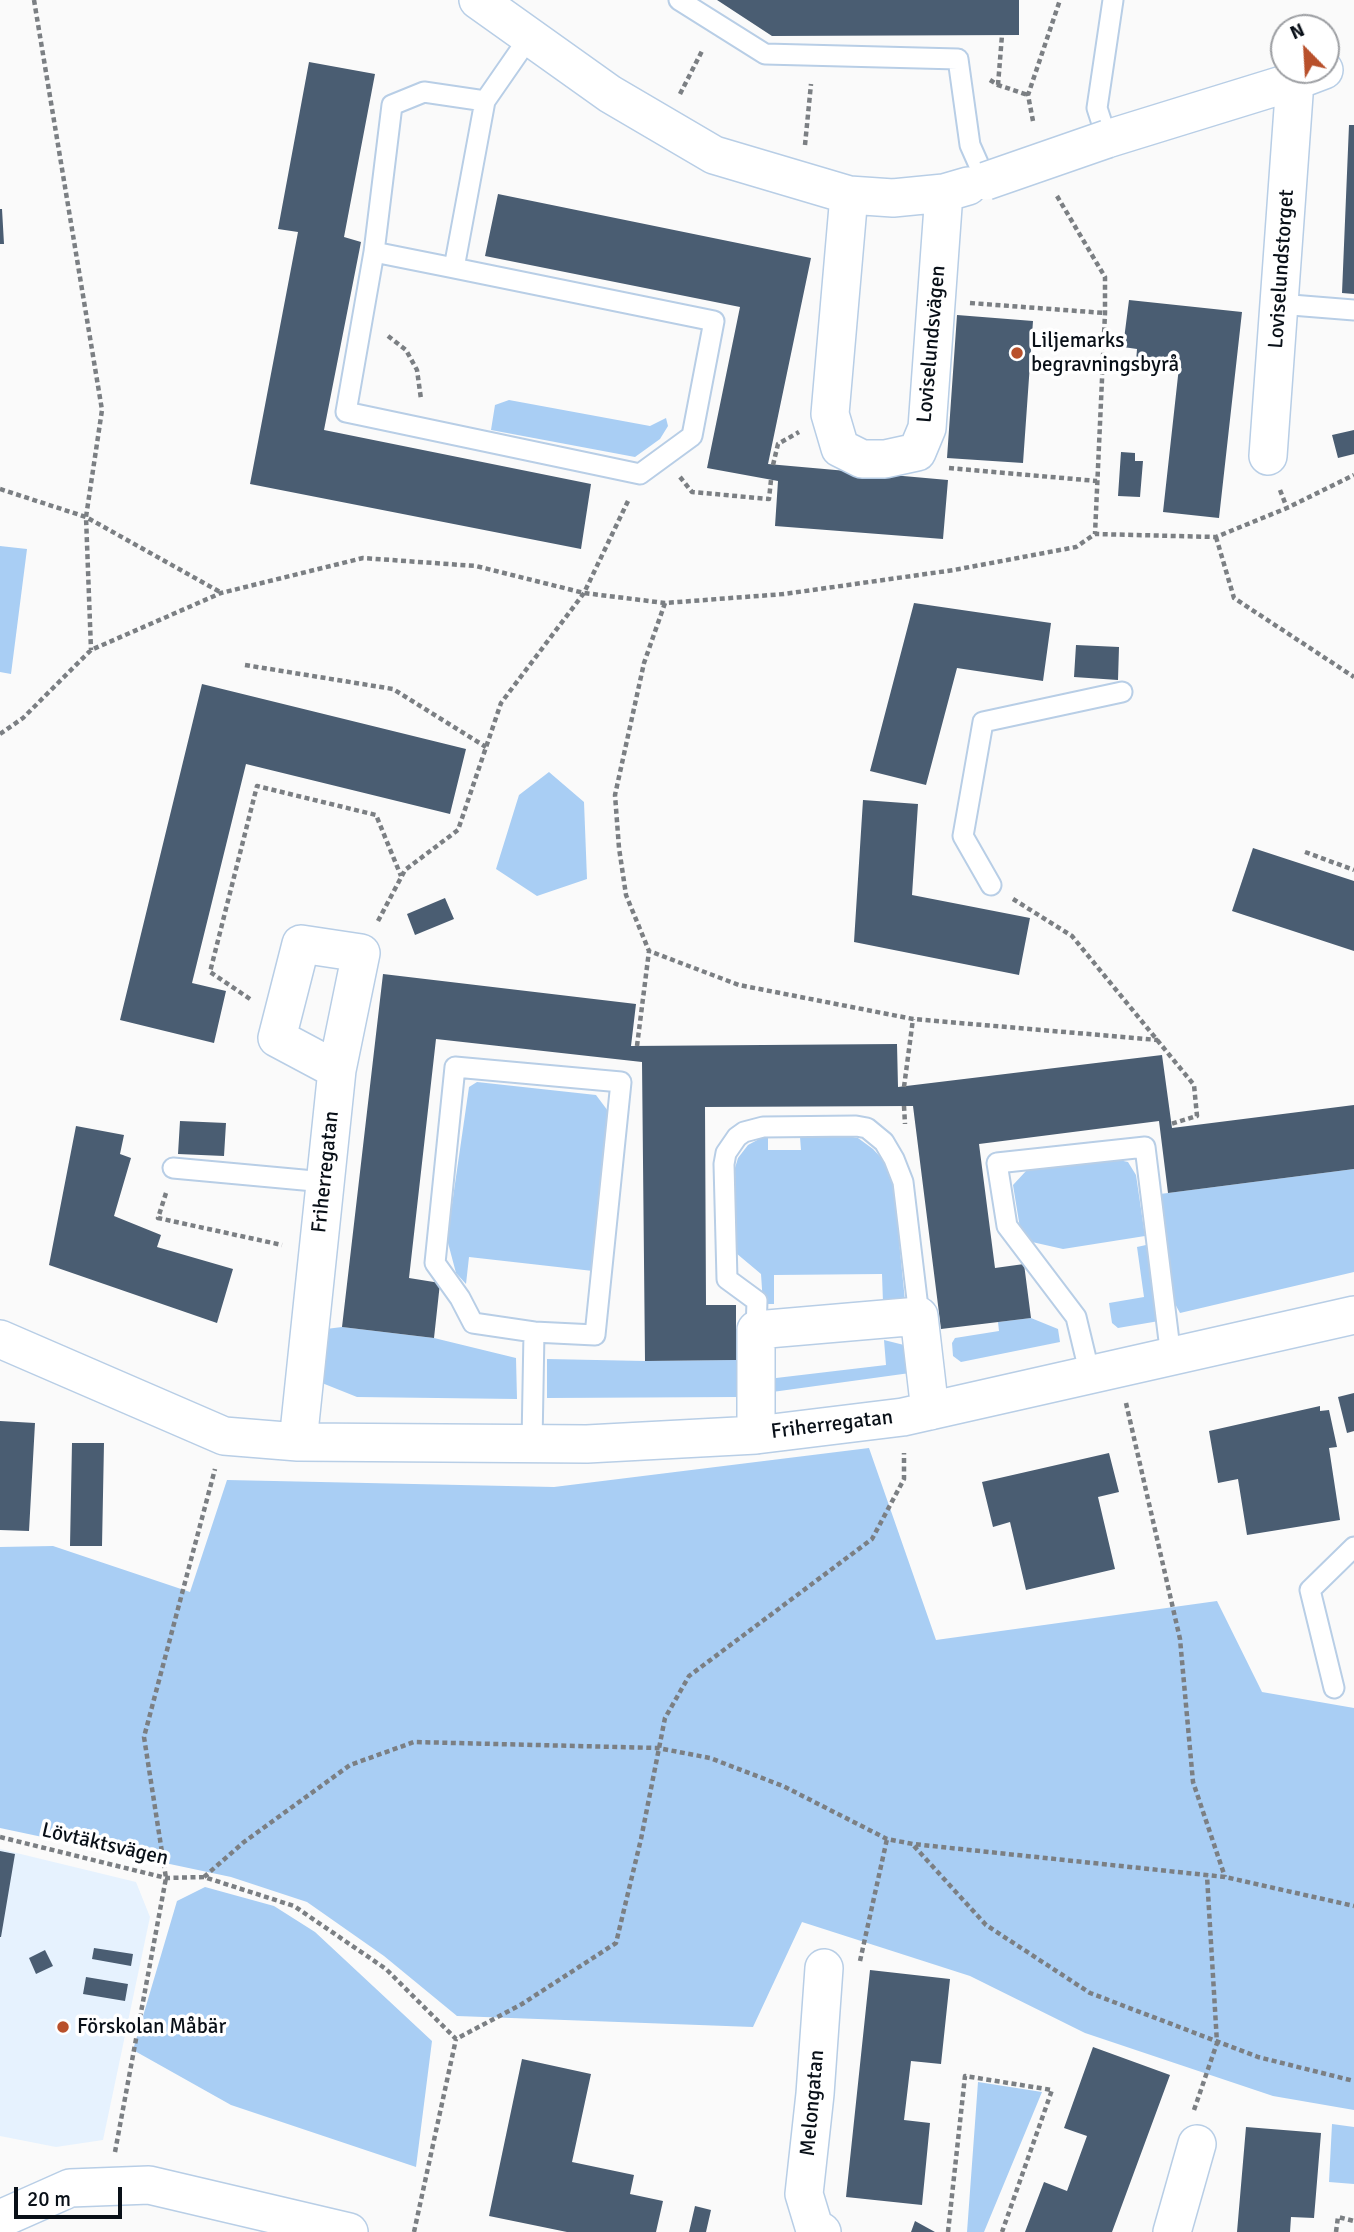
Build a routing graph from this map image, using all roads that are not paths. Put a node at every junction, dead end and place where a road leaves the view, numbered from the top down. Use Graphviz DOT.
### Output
graph roads {
  1 [pos="478,0"];
  2 [pos="679,0"];
  3 [pos="1113,0"];
  4 [pos="530,36"];
  5 [pos="1283,84"];
  6 [pos="1313,84"];
  7 [pos="485,101"];
  8 [pos="1107,139"];
  9 [pos="986,181"];
  10 [pos="944,193"];
  11 [pos="849,195"];
  12 [pos="374,252"];
  13 [pos="454,268"];
  14 [pos="1279,304"];
  15 [pos="1354,310"];
  16 [pos="1268,456"];
  17 [pos="1122,692"];
  18 [pos="991,885"];
  19 [pos="337,1070"];
  20 [pos="173,1168"];
  21 [pos="325,1182"];
  22 [pos="1354,1315"];
  23 [pos="919,1316"];
  24 [pos="756,1330"];
  25 [pos="534,1332"];
  26 [pos="0,1339"];
  27 [pos="1171,1357"];
  28 [pos="1104,1372"];
  29 [pos="917,1414"];
  30 [pos="756,1435"];
  31 [pos="298,1442"];
  32 [pos="532,1443"];
  33 [pos="1354,1547"];
  34 [pos="1334,1688"];
  35 [pos="824,1968"];
  36 [pos="1197,2144"];
  37 [pos="0,2219"];
  38 [pos="349,2232"];
  39 [pos="822,2232"];
  40 [pos="1172,2232"];
  1 -- 4 [label="street"];
  2 -- 9 [label="lane"];
  3 -- 8 [label="lane"];
  4 -- 7 [label="lane"];
  4 -- 11 [label="street"];
  5 -- 8 [label="street"];
  6 -- 14 [label="street, Loviselundstorget"];
  7 -- 12 [label="lane"];
  7 -- 13 [label="lane"];
  8 -- 9 [label="street, bridge"];
  9 -- 10 [label="street"];
  10 -- 11 [label="street"];
  10 -- 11 [label="street, Loviselundsvägen"];
  12 -- 13 [label="lane"];
  12 -- 13 [label="lane"];
  14 -- 15 [label="lane"];
  14 -- 16 [label="street, Loviselundstorget"];
  17 -- 18 [label="lane"];
  19 -- 19 [label="street, Friherregatan"];
  19 -- 21 [label="street, Friherregatan"];
  20 -- 21 [label="lane"];
  21 -- 31 [label="street, Friherregatan"];
  22 -- 27 [label="street, Friherregatan"];
  23 -- 24 [label="street"];
  23 -- 24 [label="lane"];
  23 -- 29 [label="street"];
  24 -- 30 [label="street"];
  25 -- 25 [label="lane"];
  25 -- 32 [label="lane"];
  26 -- 31 [label="street, Friherregatan"];
  27 -- 28 [label="street, Friherregatan"];
  27 -- 28 [label="lane"];
  28 -- 29 [label="street, Friherregatan"];
  29 -- 30 [label="street, Friherregatan"];
  30 -- 32 [label="street, Friherregatan"];
  31 -- 32 [label="street, Friherregatan"];
  33 -- 34 [label="lane"];
  35 -- 39 [label="street, Melongatan"];
  36 -- 40 [label="street"];
  37 -- 38 [label="street"];
}
